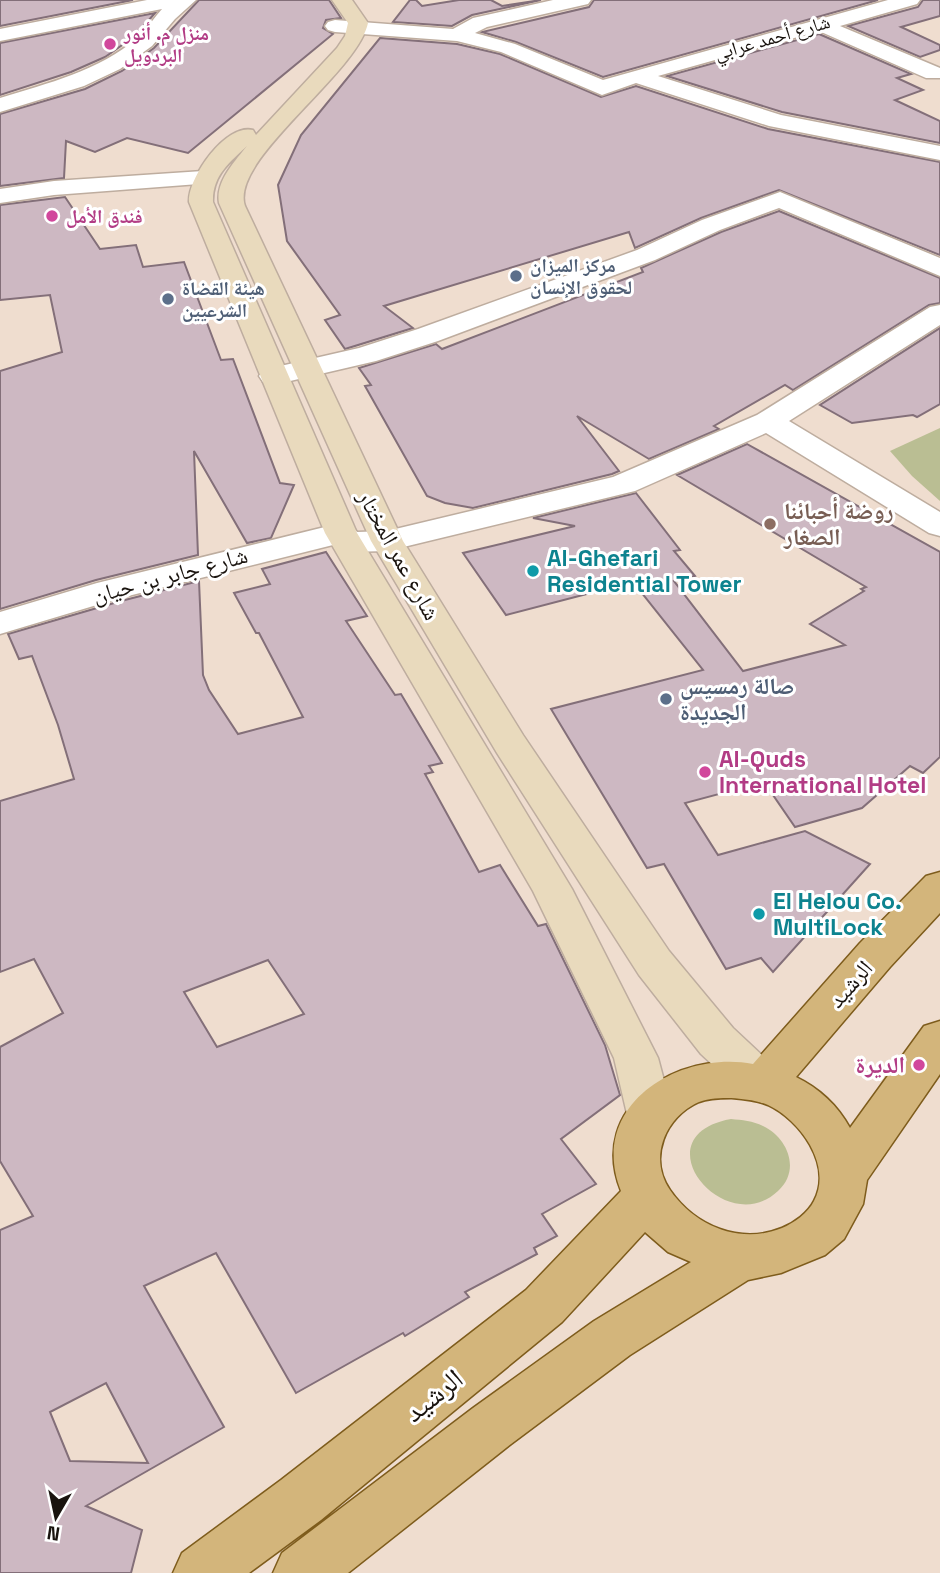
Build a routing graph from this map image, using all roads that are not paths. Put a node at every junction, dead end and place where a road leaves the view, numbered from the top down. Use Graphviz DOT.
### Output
graph roads {
  1 [pos="177,0"];
  2 [pos="186,0"];
  3 [pos="581,0"];
  4 [pos="910,0"];
  5 [pos="339,13"];
  6 [pos="819,24"];
  7 [pos="0,35"];
  8 [pos="457,35"];
  9 [pos="934,73"];
  10 [pos="635,76"];
  11 [pos="0,105"];
  12 [pos="940,153"];
  13 [pos="204,178"];
  14 [pos="0,196"];
  15 [pos="940,268"];
  16 [pos="940,313"];
  17 [pos="308,369"];
  18 [pos="273,376"];
  19 [pos="768,421"];
  20 [pos="940,526"];
  21 [pos="344,537"];
  22 [pos="387,541"];
  23 [pos="0,623"];
  24 [pos="940,887"];
  25 [pos="940,1039"];
  26 [pos="764,1084"];
  27 [pos="650,1114"];
  28 [pos="845,1173"];
  29 [pos="646,1197"];
  30 [pos="741,1258"];
  31 [pos="202,1573"];
  32 [pos="302,1573"];
  1 -- 7 [label="street"];
  2 -- 11 [label="street"];
  3 -- 8 [label="street"];
  4 -- 6 [label="street, شارع أحمد عرابي"];
  5 -- 8 [label="street, شارع أحمد عرابي"];
  5 -- 13 [label="main road"];
  5 -- 17 [label="main road, شارع عمر المختار"];
  6 -- 9 [label="street"];
  6 -- 10 [label="street, شارع أحمد عرابي"];
  8 -- 10 [label="street, شارع أحمد عرابي"];
  10 -- 12 [label="street"];
  13 -- 14 [label="street"];
  13 -- 18 [label="main road, شارع عمر المختار"];
  15 -- 17 [label="street"];
  16 -- 19 [label="street, شارع جابر بن حيان"];
  17 -- 18 [label="street"];
  17 -- 22 [label="main road, شارع عمر المختار"];
  18 -- 21 [label="main road, شارع عمر المختار"];
  19 -- 20 [label="street"];
  19 -- 22 [label="street, شارع جابر بن حيان"];
  21 -- 22 [label="street, شارع جابر بن حيان"];
  21 -- 23 [label="street, شارع جابر بن حيان"];
  21 -- 27 [label="main road, شارع عمر المختار"];
  22 -- 26 [label="main road, شارع عمر المختار"];
  24 -- 26 [label="main road, الرشيد"];
  25 -- 28 [label="main road"];
  26 -- 27 [label="main road"];
  26 -- 28 [label="main road"];
  27 -- 29 [label="main road"];
  28 -- 30 [label="main road"];
  29 -- 30 [label="main road"];
  29 -- 31 [label="main road, الرشيد"];
  30 -- 32 [label="main road"];
}
